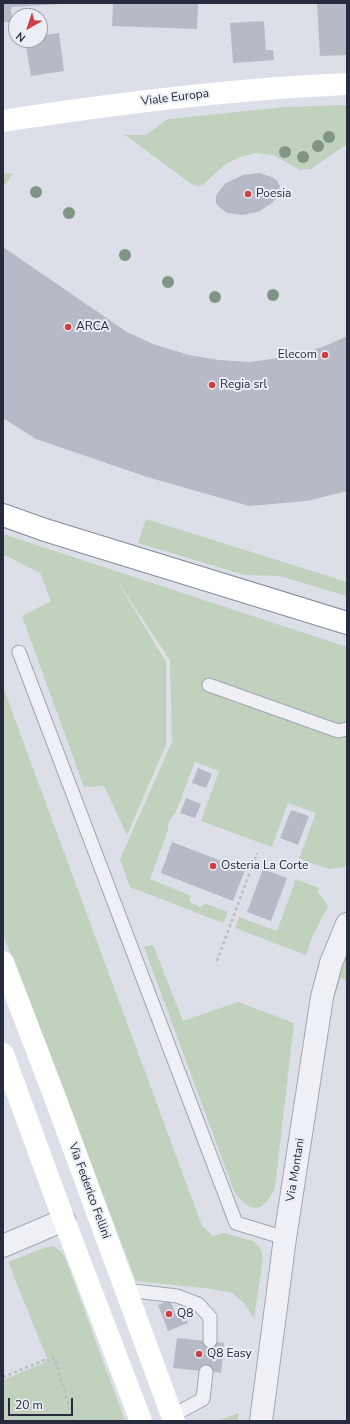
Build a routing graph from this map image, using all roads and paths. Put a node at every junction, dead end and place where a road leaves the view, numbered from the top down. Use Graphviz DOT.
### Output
graph roads {
  1 [pos="347,84"];
  2 [pos="3,121"];
  3 [pos="3,515"];
  4 [pos="347,623"];
  5 [pos="19,652"];
  6 [pos="209,685"];
  7 [pos="347,729"];
  8 [pos="257,853"];
  9 [pos="347,924"];
  10 [pos="217,961"];
  11 [pos="3,962"];
  12 [pos="3,1054"];
  13 [pos="64,1220"];
  14 [pos="285,1238"];
  15 [pos="3,1246"];
  16 [pos="126,1290"];
  17 [pos="210,1341"];
  18 [pos="206,1372"];
  19 [pos="3,1377"];
  20 [pos="173,1418"];
  21 [pos="74,1421"];
  22 [pos="141,1421"];
  23 [pos="261,1421"];
  1 -- 2 [label="main road, Viale Europa"];
  3 -- 4 [label="main road"];
  5 -- 14 [label="lane"];
  6 -- 7 [label="lane"];
  8 -- 10 [label="path"];
  9 -- 14 [label="street, Via Montani"];
  11 -- 16 [label="main road, Via Federico Fellini"];
  12 -- 13 [label="main road"];
  13 -- 15 [label="street"];
  13 -- 22 [label="main road"];
  14 -- 23 [label="street, Via Montani"];
  16 -- 17 [label="lane"];
  16 -- 20 [label="main road, Via Federico Fellini"];
  18 -- 20 [label="lane"];
  19 -- 21 [label="path"];
}
